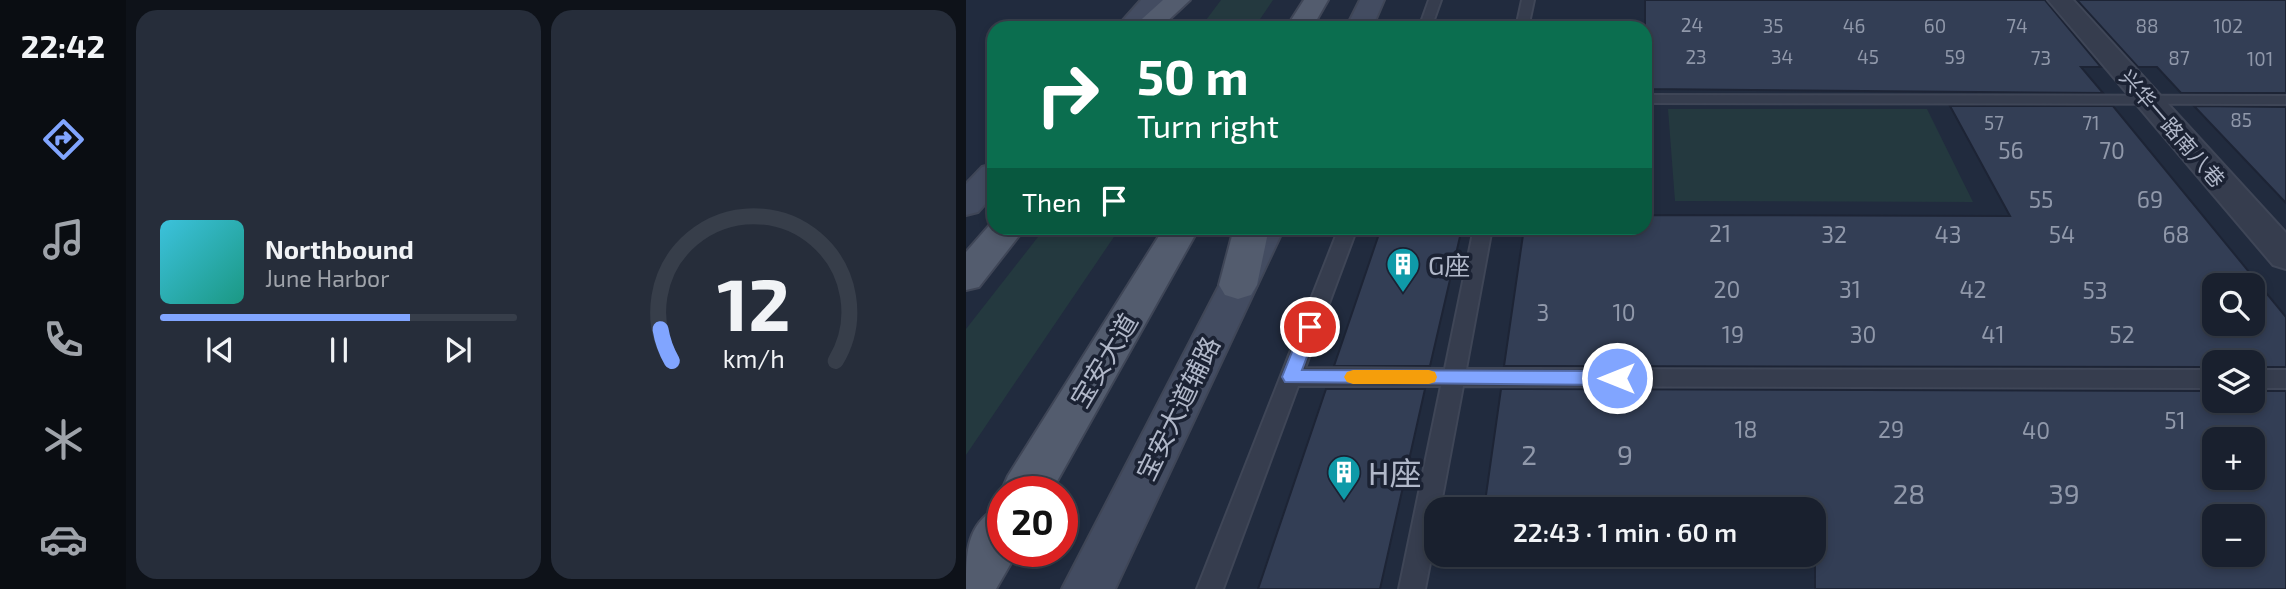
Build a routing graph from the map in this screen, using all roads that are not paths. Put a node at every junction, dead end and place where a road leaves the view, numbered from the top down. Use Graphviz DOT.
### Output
graph roads {
  1 [pos="1154,0"];
  2 [pos="1178,0"];
  3 [pos="1194,0"];
  4 [pos="1315,0"];
  5 [pos="1322,0"];
  6 [pos="1372,0"];
  7 [pos="1435,0"];
  8 [pos="1528,0"];
  9 [pos="2060,0"];
  10 [pos="1135,21"];
  11 [pos="1153,21"];
  12 [pos="1177,21"];
  13 [pos="1303,21"];
  14 [pos="1314,21"];
  15 [pos="1362,21"];
  16 [pos="1427,21"];
  17 [pos="1524,21"];
  18 [pos="1652,99"];
  19 [pos="2148,99"];
  20 [pos="2286,100"];
  21 [pos="987,182"];
  22 [pos="966,204"];
  23 [pos="1001,235"];
  24 [pos="1177,235"];
  25 [pos="1249,235"];
  26 [pos="1263,235"];
  27 [pos="1345,235"];
  28 [pos="1482,235"];
  29 [pos="2286,256"];
  30 [pos="966,277"];
  31 [pos="1238,285"];
  32 [pos="1291,377"];
  33 [pos="1454,377"];
  34 [pos="2202,379"];
  35 [pos="2265,379"];
  36 [pos="2286,379"];
  37 [pos="1034,476"];
  38 [pos="987,556"];
  39 [pos="967,589"];
  40 [pos="1088,589"];
  41 [pos="1210,589"];
  42 [pos="1412,589"];
  1 -- 10 [label="main road"];
  2 -- 11 [label="main road"];
  3 -- 12 [label="main road"];
  4 -- 13 [label="main road"];
  5 -- 14 [label="main road"];
  6 -- 15 [label="main road"];
  7 -- 16 [label="lane"];
  8 -- 17 [label="lane"];
  9 -- 19 [label="street, 兴华一路南八巷"];
  18 -- 19 [label="lane"];
  19 -- 20 [label="lane"];
  19 -- 29 [label="street, 兴华一路南八巷"];
  21 -- 22 [label="main road"];
  23 -- 30 [label="main road"];
  24 -- 37 [label="main road, 宝安大道"];
  25 -- 31 [label="main road"];
  26 -- 31 [label="main road, 宝安大道辅路"];
  27 -- 32 [label="lane"];
  28 -- 33 [label="lane"];
  31 -- 40 [label="main road, 宝安大道辅路"];
  32 -- 33 [label="lane"];
  32 -- 41 [label="lane"];
  33 -- 34 [label="lane"];
  33 -- 42 [label="lane"];
  35 -- 36 [label="lane"];
  38 -- 39 [label="main road"];
}
